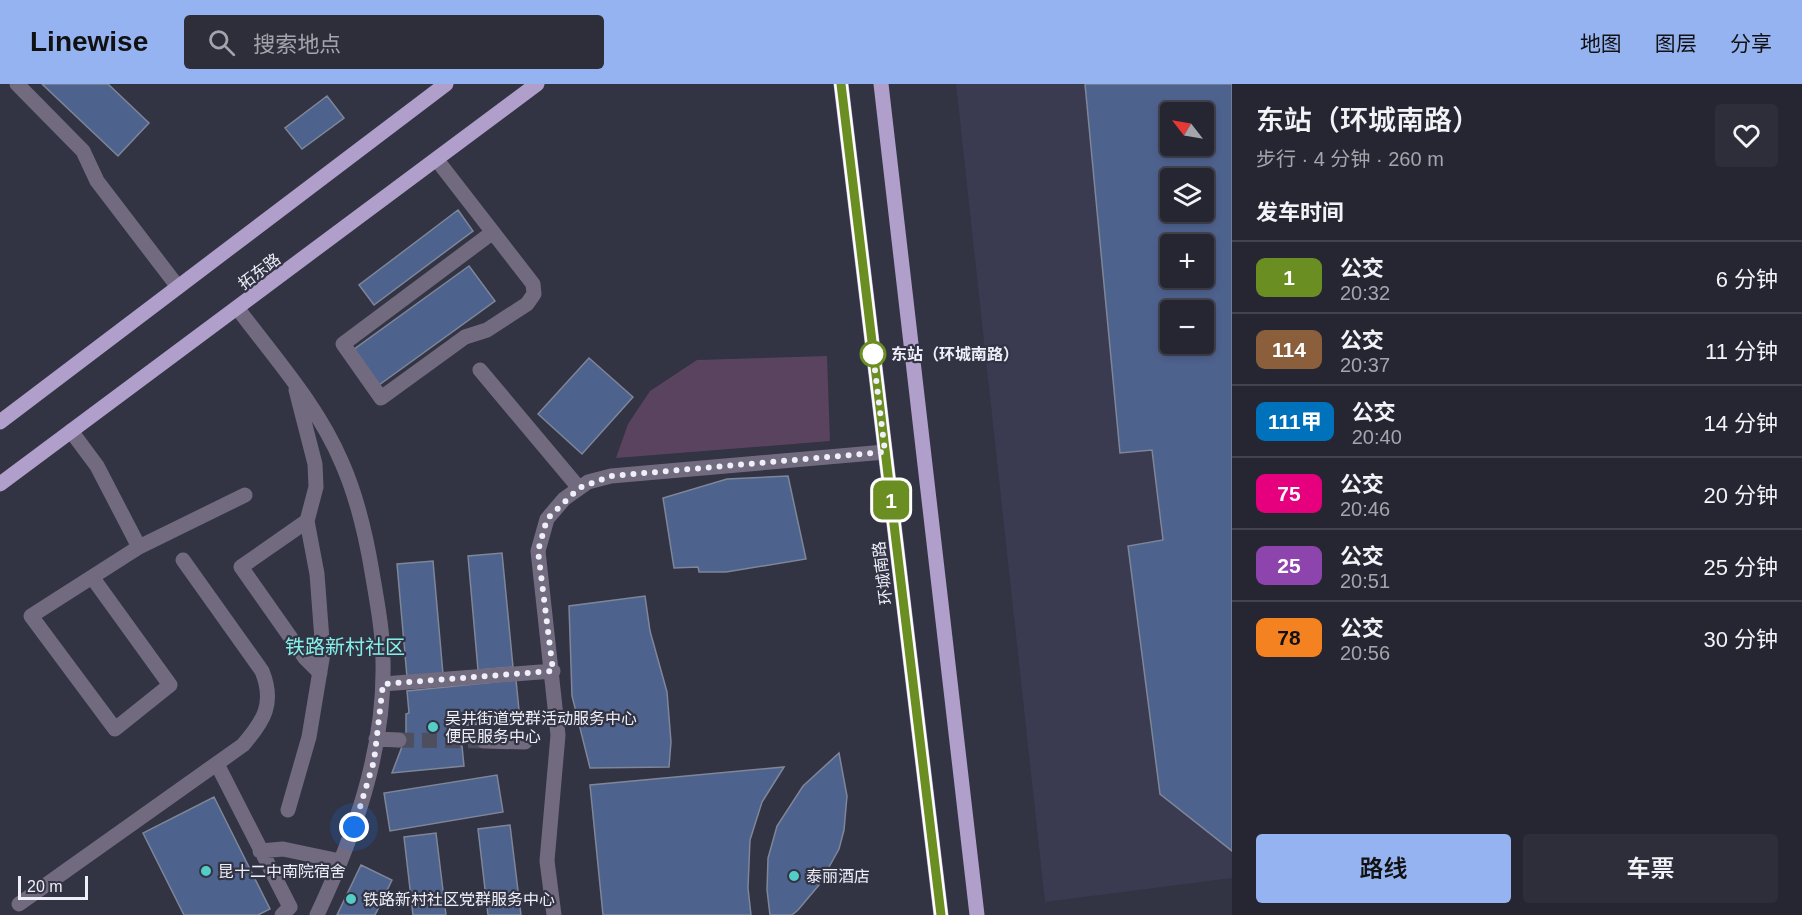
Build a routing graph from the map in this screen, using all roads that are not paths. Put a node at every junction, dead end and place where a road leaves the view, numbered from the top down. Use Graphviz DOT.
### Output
graph roads {
  1 [pos="16,84"];
  2 [pos="446,84"];
  3 [pos="537,84"];
  4 [pos="841,84"];
  5 [pos="880,84"];
  6 [pos="437,160"];
  7 [pos="493,232"];
  8 [pos="178,287"];
  9 [pos="238,309"];
  10 [pos="480,370"];
  11 [pos="293,381"];
  12 [pos="0,422"];
  13 [pos="71,431"];
  14 [pos="885,452"];
  15 [pos="0,484"];
  16 [pos="579,488"];
  17 [pos="245,495"];
  18 [pos="307,521"];
  19 [pos="139,547"];
  20 [pos="183,560"];
  21 [pos="92,578"];
  22 [pos="553,671"];
  23 [pos="320,673"];
  24 [pos="383,684"];
  25 [pos="376,739"];
  26 [pos="399,740"];
  27 [pos="484,741"];
  28 [pos="525,742"];
  29 [pos="217,764"];
  30 [pos="288,810"];
  31 [pos="260,851"];
  32 [pos="340,861"];
  33 [pos="19,904"];
  34 [pos="282,915"];
  35 [pos="317,915"];
  36 [pos="554,915"];
  37 [pos="941,915"];
  38 [pos="977,915"];
  1 -- 8 [label="street"];
  2 -- 8 [label="main road"];
  3 -- 6 [label="main road, 拓东路"];
  4 -- 14 [label="main road, 环城南路"];
  5 -- 38 [label="main road"];
  6 -- 7 [label="street"];
  6 -- 9 [label="main road, 拓东路"];
  7 -- 7 [label="street"];
  8 -- 12 [label="main road"];
  9 -- 11 [label="street"];
  9 -- 13 [label="main road, 拓东路"];
  10 -- 16 [label="street"];
  11 -- 18 [label="street"];
  11 -- 24 [label="street"];
  13 -- 15 [label="main road, 拓东路"];
  13 -- 19 [label="street"];
  14 -- 16 [label="street"];
  14 -- 37 [label="main road, 环城南路"];
  16 -- 22 [label="street"];
  17 -- 19 [label="street"];
  18 -- 23 [label="street"];
  18 -- 23 [label="street"];
  19 -- 21 [label="street"];
  20 -- 29 [label="street"];
  21 -- 21 [label="street"];
  22 -- 24 [label="street"];
  22 -- 36 [label="street"];
  23 -- 30 [label="street"];
  24 -- 25 [label="street"];
  25 -- 26 [label="street"];
  25 -- 32 [label="street"];
  27 -- 28 [label="street"];
  29 -- 31 [label="street"];
  29 -- 33 [label="street"];
  31 -- 32 [label="street"];
  31 -- 34 [label="street"];
  32 -- 35 [label="street"];
}
